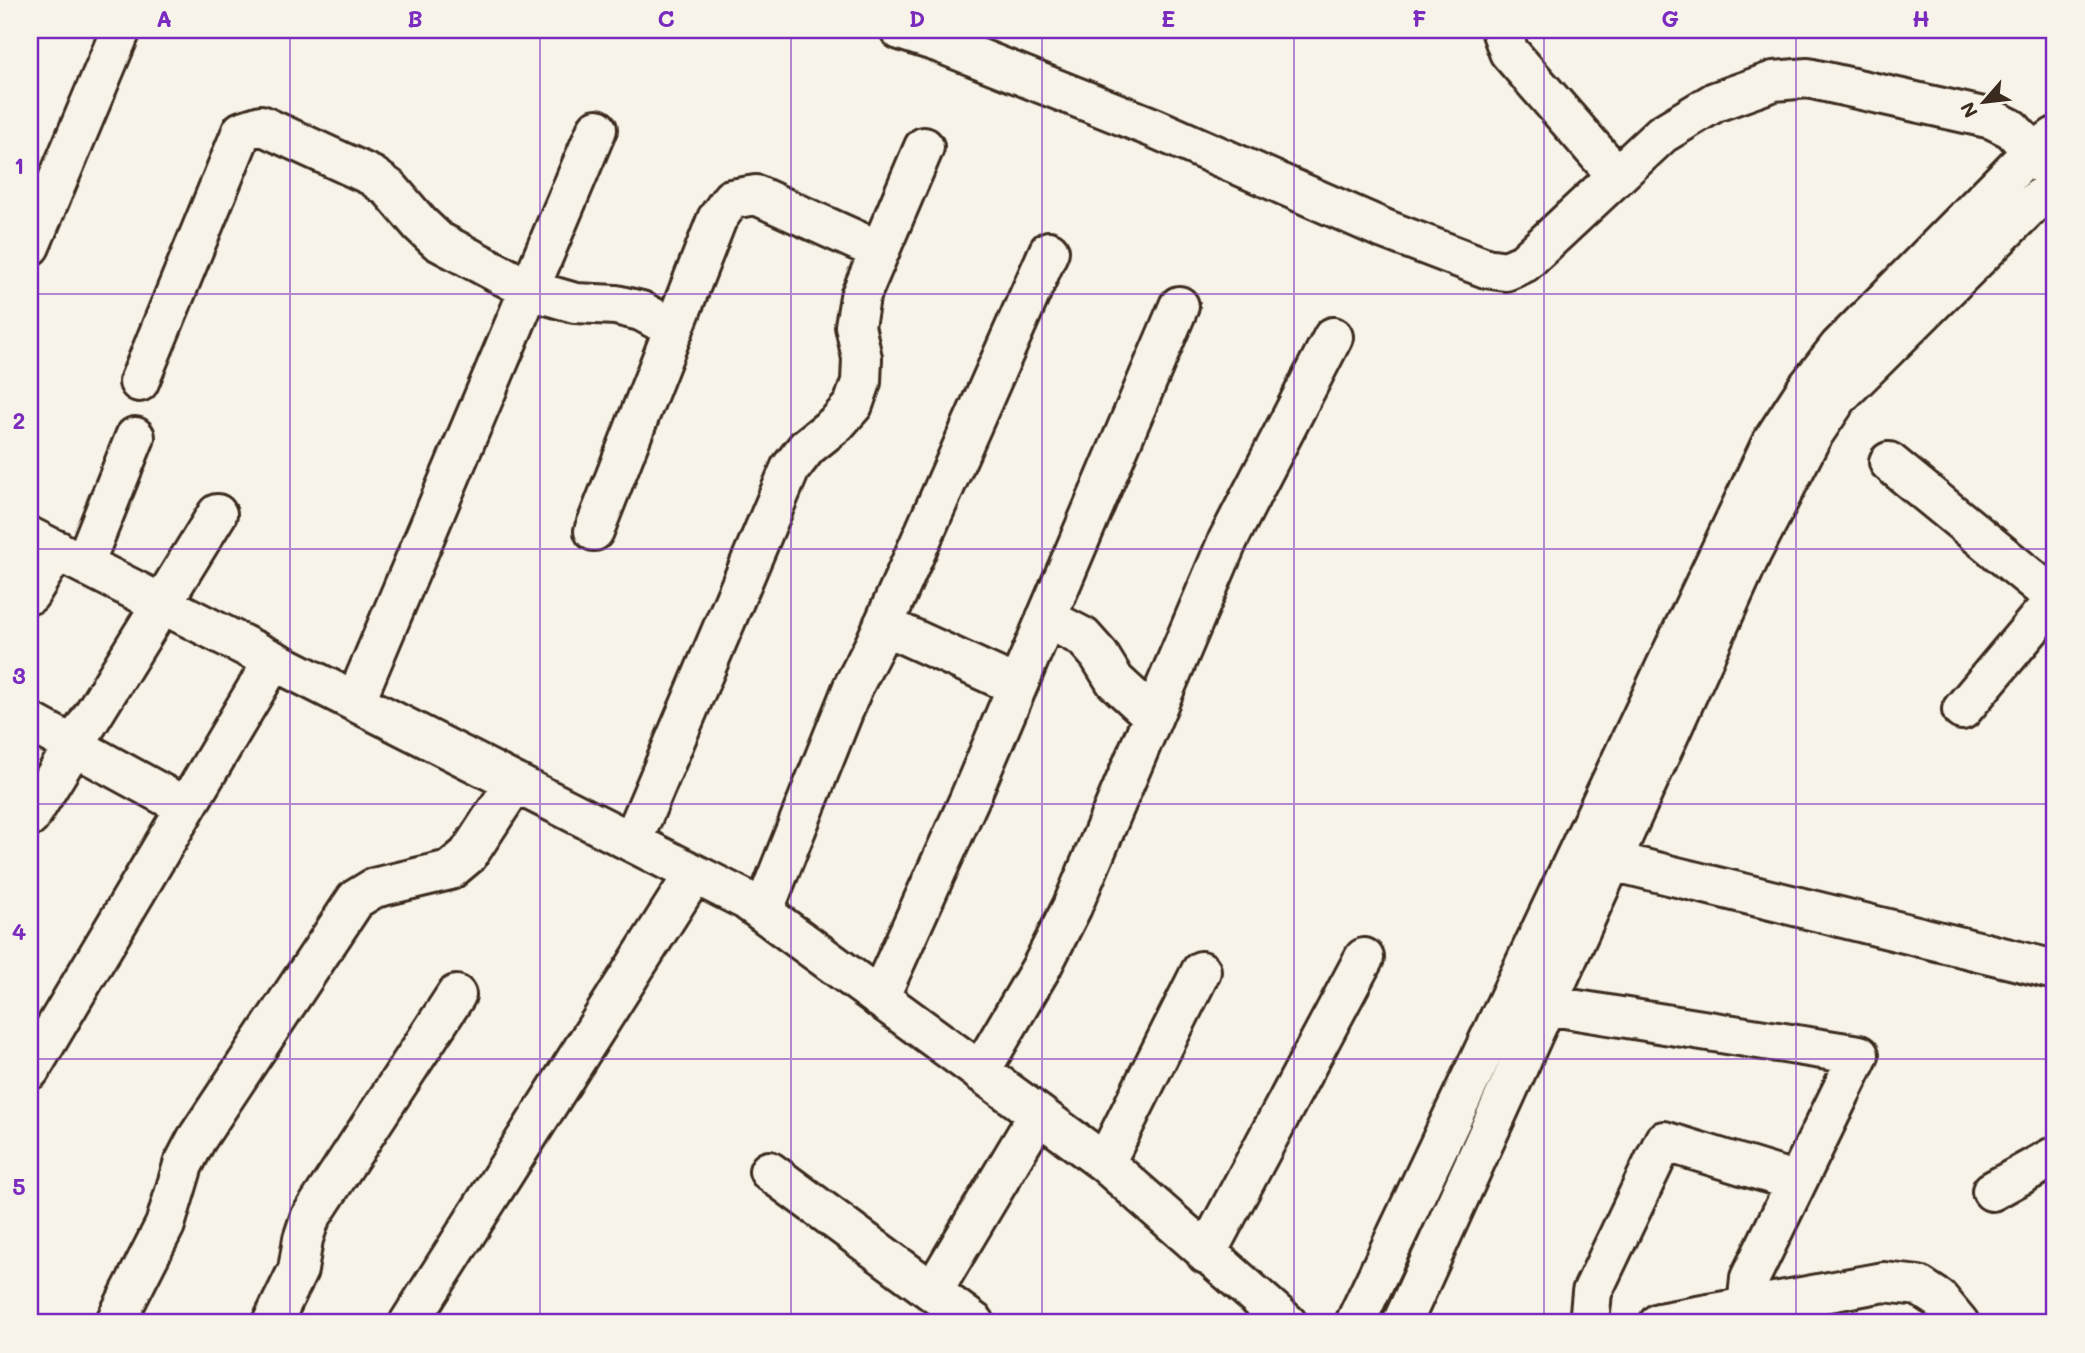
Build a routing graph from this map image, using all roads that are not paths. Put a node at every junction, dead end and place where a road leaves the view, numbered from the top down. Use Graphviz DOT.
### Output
graph roads {
  1 [pos="121,30"];
  2 [pos="900,30"];
  3 [pos="1501,30"];
  4 [pos="597,129"];
  5 [pos="924,147"];
  6 [pos="2048,156"];
  7 [pos="1617,176"];
  8 [pos="2055,187"];
  9 [pos="30,246"];
  10 [pos="880,251"];
  11 [pos="1048,251"];
  12 [pos="530,290"];
  13 [pos="1179,306"];
  14 [pos="674,329"];
  15 [pos="1333,337"];
  16 [pos="139,382"];
  17 [pos="135,437"];
  18 [pos="1889,462"];
  19 [pos="217,514"];
  20 [pos="594,531"];
  21 [pos="57,550"];
  22 [pos="30,594"];
  23 [pos="2055,598"];
  24 [pos="161,604"];
  25 [pos="1046,618"];
  26 [pos="883,625"];
  27 [pos="274,660"];
  28 [pos="1017,686"];
  29 [pos="355,702"];
  30 [pos="1962,710"];
  31 [pos="1153,716"];
  32 [pos="30,722"];
  33 [pos="73,746"];
  34 [pos="515,783"];
  35 [pos="186,807"];
  36 [pos="30,817"];
  37 [pos="632,842"];
  38 [pos="1612,861"];
  39 [pos="694,874"];
  40 [pos="763,912"];
  41 [pos="1364,958"];
  42 [pos="2055,970"];
  43 [pos="1201,971"];
  44 [pos="456,995"];
  45 [pos="879,998"];
  46 [pos="1546,1005"];
  47 [pos="30,1070"];
  48 [pos="980,1072"];
  49 [pos="1038,1115"];
  50 [pos="2055,1156"];
  51 [pos="1105,1163"];
  52 [pos="769,1171"];
  53 [pos="1797,1182"];
  54 [pos="1992,1191"];
  55 [pos="1206,1254"];
  56 [pos="933,1292"];
  57 [pos="1747,1308"];
  58 [pos="115,1323"];
  59 [pos="272,1323"];
  60 [pos="410,1323"];
  61 [pos="975,1323"];
  62 [pos="1287,1323"];
  63 [pos="1355,1323"];
  64 [pos="1402,1323"];
  65 [pos="1588,1323"];
  66 [pos="1659,1323"];
  67 [pos="1959,1323"];
  1 -- 9 [label="street"];
  2 -- 7 [label="street"];
  3 -- 7 [label="street"];
  4 -- 12 [label="street"];
  5 -- 10 [label="street"];
  6 -- 7 [label="street"];
  6 -- 63 [label="street"];
  8 -- 38 [label="street"];
  10 -- 14 [label="street"];
  10 -- 37 [label="street"];
  11 -- 26 [label="street"];
  12 -- 14 [label="street"];
  12 -- 16 [label="street"];
  12 -- 29 [label="street"];
  13 -- 25 [label="street"];
  14 -- 20 [label="street"];
  15 -- 31 [label="street"];
  17 -- 21 [label="street"];
  18 -- 23 [label="street"];
  19 -- 24 [label="street"];
  21 -- 22 [label="street"];
  21 -- 24 [label="street"];
  23 -- 30 [label="street"];
  24 -- 27 [label="street"];
  24 -- 33 [label="street"];
  25 -- 28 [label="street"];
  25 -- 31 [label="street"];
  26 -- 28 [label="street"];
  26 -- 40 [label="street"];
  27 -- 29 [label="street"];
  27 -- 35 [label="street"];
  28 -- 45 [label="street"];
  29 -- 34 [label="street"];
  31 -- 48 [label="street"];
  32 -- 33 [label="street"];
  33 -- 35 [label="street"];
  33 -- 36 [label="street"];
  34 -- 37 [label="street"];
  34 -- 58 [label="street"];
  35 -- 47 [label="street"];
  37 -- 39 [label="street"];
  38 -- 42 [label="street"];
  38 -- 46 [label="street"];
  39 -- 40 [label="street"];
  39 -- 60 [label="street"];
  40 -- 45 [label="street"];
  41 -- 55 [label="street"];
  43 -- 51 [label="street"];
  44 -- 59 [label="street"];
  45 -- 48 [label="street"];
  46 -- 53 [label="street"];
  46 -- 64 [label="street"];
  48 -- 49 [label="street"];
  49 -- 51 [label="street"];
  49 -- 56 [label="street"];
  50 -- 54 [label="street"];
  51 -- 55 [label="street"];
  52 -- 56 [label="street"];
  53 -- 57 [label="street"];
  53 -- 65 [label="street"];
  55 -- 62 [label="street"];
  56 -- 61 [label="street"];
  57 -- 66 [label="street"];
  57 -- 67 [label="street"];
}
